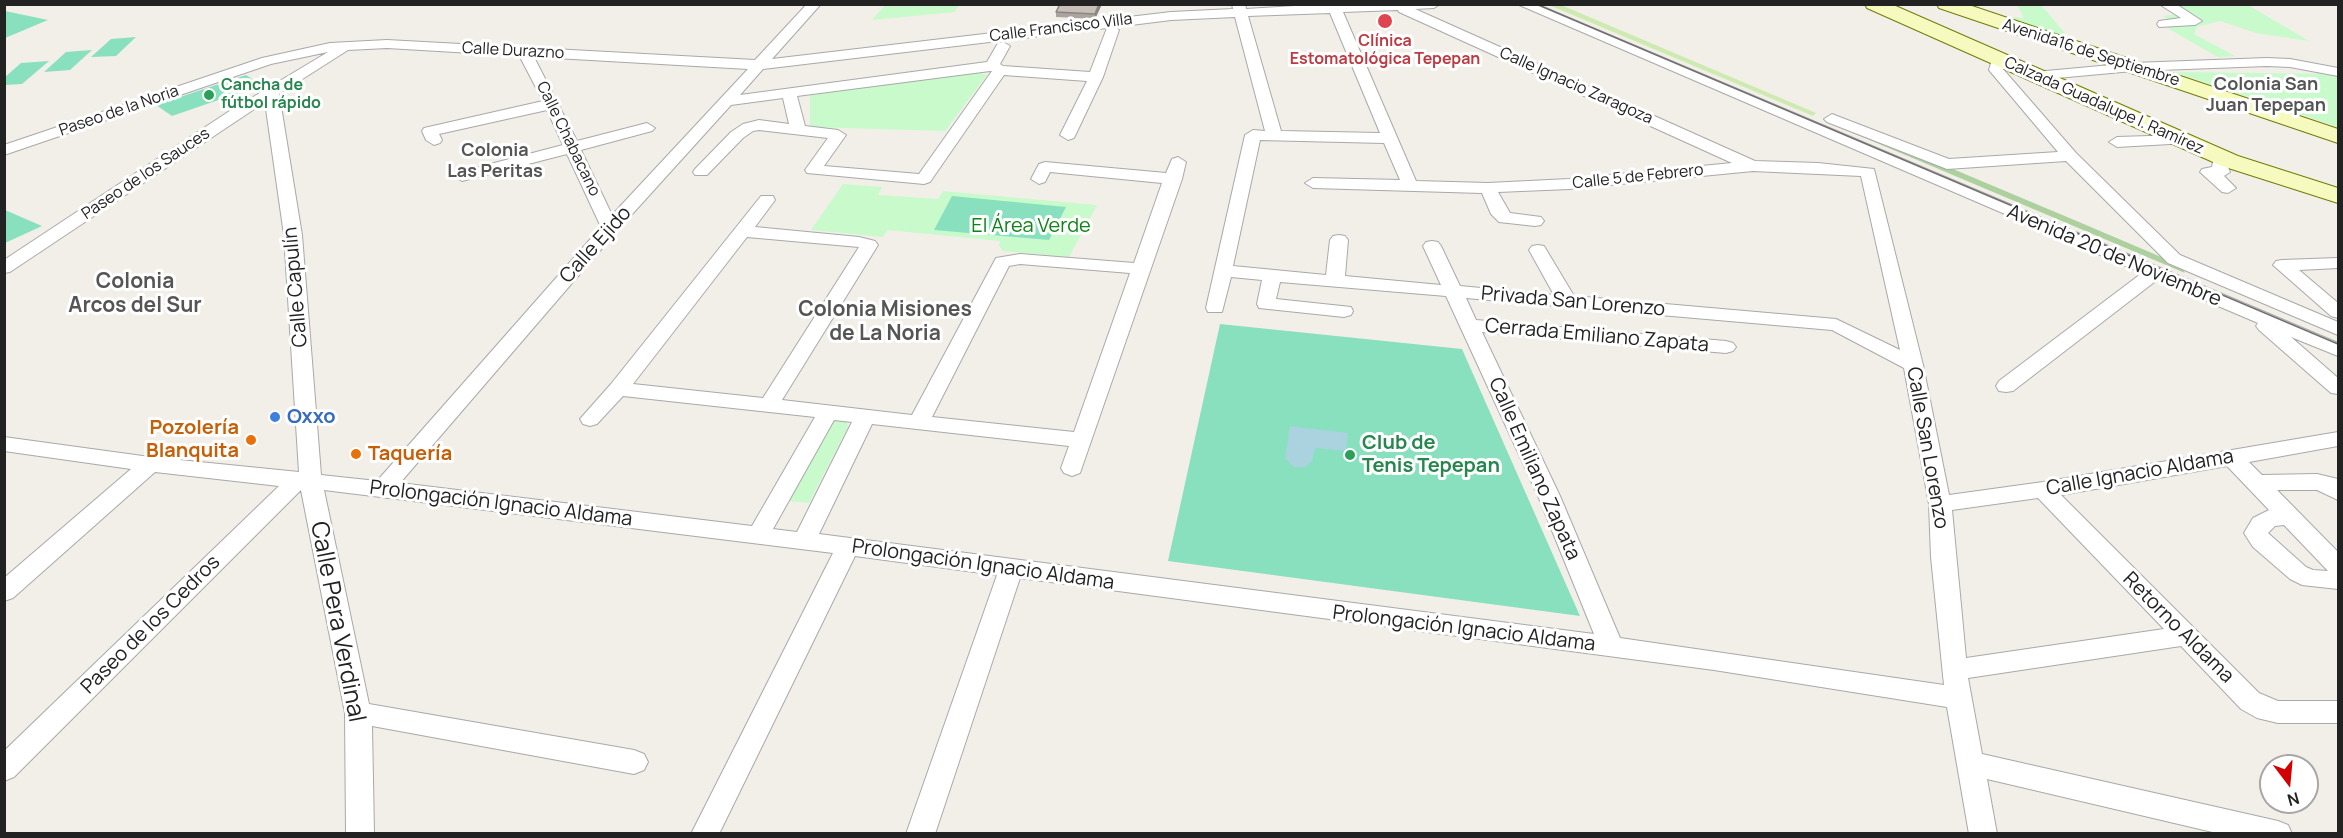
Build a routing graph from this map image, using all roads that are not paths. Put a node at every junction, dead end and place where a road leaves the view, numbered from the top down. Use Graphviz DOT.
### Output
graph roads {
  1 [pos="815,4"];
  2 [pos="1434,4"];
  3 [pos="1522,4"];
  4 [pos="1874,4"];
  5 [pos="1946,4"];
  6 [pos="2165,4"];
  7 [pos="1334,6"];
  8 [pos="1398,6"];
  9 [pos="1239,8"];
  10 [pos="2164,24"];
  11 [pos="1112,30"];
  12 [pos="350,45"];
  13 [pos="1003,46"];
  14 [pos="534,52"];
  15 [pos="267,61"];
  16 [pos="2004,62"];
  17 [pos="760,64"];
  18 [pos="2133,67"];
  19 [pos="996,68"];
  20 [pos="2338,72"];
  21 [pos="2036,76"];
  22 [pos="1096,77"];
  23 [pos="789,92"];
  24 [pos="270,93"];
  25 [pos="727,101"];
  26 [pos="552,104"];
  27 [pos="1832,119"];
  28 [pos="647,128"];
  29 [pos="798,129"];
  30 [pos="1068,135"];
  31 [pos="1274,135"];
  32 [pos="2338,136"];
  33 [pos="1390,138"];
  34 [pos="434,140"];
  35 [pos="2182,140"];
  36 [pos="2117,142"];
  37 [pos="572,147"];
  38 [pos="4,150"];
  39 [pos="2070,156"];
  40 [pos="1889,160"];
  41 [pos="2230,161"];
  42 [pos="1753,166"];
  43 [pos="1045,168"];
  44 [pos="701,172"];
  45 [pos="1868,172"];
  46 [pos="462,176"];
  47 [pos="1313,183"];
  48 [pos="1408,187"];
  49 [pos="1488,188"];
  50 [pos="2228,188"];
  51 [pos="2338,196"];
  52 [pos="766,200"];
  53 [pos="1535,221"];
  54 [pos="610,228"];
  55 [pos="744,231"];
  56 [pos="1339,240"];
  57 [pos="1432,246"];
  58 [pos="1538,250"];
  59 [pos="2338,262"];
  60 [pos="4,268"];
  61 [pos="1142,269"];
  62 [pos="1223,271"];
  63 [pos="2154,273"];
  64 [pos="1272,276"];
  65 [pos="1335,281"];
  66 [pos="1453,291"];
  67 [pos="1567,301"];
  68 [pos="1215,308"];
  69 [pos="1344,311"];
  70 [pos="2249,312"];
  71 [pos="2338,312"];
  72 [pos="1468,325"];
  73 [pos="2338,328"];
  74 [pos="1726,347"];
  75 [pos="2338,350"];
  76 [pos="1913,365"];
  77 [pos="2006,386"];
  78 [pos="2338,388"];
  79 [pos="618,389"];
  80 [pos="768,406"];
  81 [pos="827,414"];
  82 [pos="865,417"];
  83 [pos="590,419"];
  84 [pos="918,423"];
  85 [pos="2338,439"];
  86 [pos="1080,440"];
  87 [pos="8,447"];
  88 [pos="2232,458"];
  89 [pos="150,465"];
  90 [pos="1072,468"];
  91 [pos="304,482"];
  92 [pos="2256,483"];
  93 [pos="382,489"];
  94 [pos="2043,490"];
  95 [pos="2338,492"];
  96 [pos="1940,504"];
  97 [pos="2289,516"];
  98 [pos="758,535"];
  99 [pos="804,541"];
  100 [pos="848,547"];
  101 [pos="2338,566"];
  102 [pos="1011,569"];
  103 [pos="2338,580"];
  104 [pos="4,592"];
  105 [pos="2184,636"];
  106 [pos="1612,648"];
  107 [pos="1954,670"];
  108 [pos="1959,698"];
  109 [pos="2338,712"];
  110 [pos="358,713"];
  111 [pos="634,762"];
  112 [pos="1971,763"];
  113 [pos="4,769"];
  114 [pos="705,833"];
  115 [pos="360,834"];
  116 [pos="920,834"];
  117 [pos="1983,834"];
  118 [pos="2278,834"];
  1 -- 17 [label="street, Calle Ejido"];
  2 -- 8 [label="street, Calle Francisco Villa"];
  3 -- 40 [label="street, Avenida 20 de Noviembre"];
  4 -- 16 [label="main road, Calzada Guadalupe I. Ramírez"];
  5 -- 18 [label="main road, Avenida16 de Septiembre"];
  6 -- 10 [label="street"];
  7 -- 8 [label="street, Calle Francisco Villa"];
  7 -- 9 [label="street, Calle Francisco Villa"];
  7 -- 33 [label="street"];
  8 -- 42 [label="street, Calle Ignacio Zaragoza"];
  9 -- 17 [label="street, Calle Francisco Villa"];
  9 -- 31 [label="street"];
  11 -- 22 [label="street"];
  12 -- 14 [label="street, Calle Durazno"];
  12 -- 15 [label="street, Calle Durazno"];
  12 -- 24 [label="street, Paseo de los Sauces"];
  13 -- 19 [label="street"];
  14 -- 17 [label="street, Calle Durazno"];
  14 -- 26 [label="street, Calle Chabacano"];
  15 -- 38 [label="street, Paseo de la Noria"];
  16 -- 21 [label="main road, Calzada Guadalupe I. Ramírez"];
  16 -- 39 [label="street"];
  17 -- 25 [label="street, Calle Ejido"];
  18 -- 20 [label="street"];
  18 -- 21 [label="street"];
  18 -- 32 [label="main road, Avenida16 de Septiembre"];
  19 -- 22 [label="street"];
  19 -- 23 [label="street"];
  19 -- 29 [label="street"];
  21 -- 35 [label="main road, Calzada Guadalupe I. Ramírez"];
  22 -- 30 [label="street"];
  23 -- 25 [label="street"];
  23 -- 29 [label="street"];
  24 -- 60 [label="street, Paseo de los Sauces"];
  24 -- 91 [label="street, Calle Capulín"];
  25 -- 54 [label="street, Calle Ejido"];
  26 -- 34 [label="street"];
  26 -- 37 [label="street, Calle Chabacano"];
  27 -- 39 [label="street"];
  28 -- 37 [label="street"];
  29 -- 44 [label="street"];
  31 -- 33 [label="street"];
  31 -- 62 [label="street"];
  33 -- 48 [label="street"];
  35 -- 36 [label="street"];
  35 -- 41 [label="main road, Calzada Guadalupe I. Ramírez"];
  37 -- 46 [label="street"];
  37 -- 54 [label="street, Calle Chabacano"];
  39 -- 73 [label="street"];
  40 -- 45 [label="street"];
  40 -- 63 [label="street, Avenida 20 de Noviembre"];
  41 -- 50 [label="street"];
  41 -- 51 [label="main road, Calzada Guadalupe I. Ramírez"];
  42 -- 45 [label="street, Calle 5 de Febrero"];
  42 -- 49 [label="street, Calle 5 de Febrero"];
  43 -- 61 [label="street"];
  45 -- 76 [label="street, Calle San Lorenzo"];
  47 -- 48 [label="street, Calle 5 de Febrero"];
  48 -- 49 [label="street, Calle 5 de Febrero"];
  49 -- 53 [label="street"];
  52 -- 55 [label="street"];
  54 -- 93 [label="street, Calle Ejido"];
  55 -- 79 [label="street"];
  55 -- 80 [label="street"];
  56 -- 65 [label="street"];
  57 -- 66 [label="street"];
  58 -- 67 [label="street"];
  59 -- 71 [label="street"];
  61 -- 84 [label="street"];
  61 -- 86 [label="street"];
  62 -- 64 [label="street, Privada San Lorenzo"];
  62 -- 68 [label="street"];
  63 -- 70 [label="street, Avenida 20 de Noviembre"];
  63 -- 77 [label="street"];
  64 -- 65 [label="street, Privada San Lorenzo"];
  64 -- 69 [label="street"];
  65 -- 66 [label="street, Privada San Lorenzo"];
  66 -- 67 [label="street, Privada San Lorenzo"];
  66 -- 72 [label="street, Calle Emiliano Zapata"];
  67 -- 76 [label="street, Privada San Lorenzo"];
  70 -- 75 [label="street, Avenida 20 de Noviembre"];
  70 -- 78 [label="street"];
  72 -- 74 [label="street, Cerrada Emiliano Zapata"];
  72 -- 106 [label="street, Calle Emiliano Zapata"];
  76 -- 96 [label="street, Calle San Lorenzo"];
  79 -- 80 [label="street"];
  79 -- 83 [label="street"];
  80 -- 81 [label="street"];
  81 -- 82 [label="street"];
  81 -- 98 [label="street"];
  82 -- 84 [label="street"];
  82 -- 99 [label="street"];
  84 -- 86 [label="street"];
  85 -- 88 [label="street, Calle Ignacio Aldama"];
  86 -- 90 [label="street"];
  87 -- 89 [label="street, Prolongación Ignacio Aldama"];
  88 -- 92 [label="street"];
  88 -- 94 [label="street, Calle Ignacio Aldama"];
  89 -- 91 [label="street, Prolongación Ignacio Aldama"];
  89 -- 104 [label="street"];
  91 -- 93 [label="street, Prolongación Ignacio Aldama"];
  91 -- 110 [label="street, Calle Pera Verdinal"];
  91 -- 113 [label="street, Paseo de los Cedros"];
  92 -- 95 [label="street"];
  92 -- 97 [label="street"];
  93 -- 98 [label="street, Prolongación Ignacio Aldama"];
  94 -- 96 [label="street, Calle Ignacio Aldama"];
  94 -- 105 [label="street, Retorno Aldama"];
  96 -- 107 [label="street, Calle San Lorenzo"];
  97 -- 101 [label="street"];
  97 -- 103 [label="street"];
  98 -- 99 [label="street, Prolongación Ignacio Aldama"];
  99 -- 100 [label="street, Prolongación Ignacio Aldama"];
  100 -- 102 [label="street, Prolongación Ignacio Aldama"];
  100 -- 114 [label="street"];
  102 -- 106 [label="street, Prolongación Ignacio Aldama"];
  102 -- 116 [label="street"];
  105 -- 107 [label="street"];
  105 -- 109 [label="street, Retorno Aldama"];
  106 -- 108 [label="street, Prolongación Ignacio Aldama"];
  107 -- 108 [label="street, Calle San Lorenzo"];
  108 -- 112 [label="street, Calle San Lorenzo"];
  110 -- 111 [label="street"];
  110 -- 115 [label="street, Calle Pera Verdinal"];
  112 -- 117 [label="street, Calle San Lorenzo"];
  112 -- 118 [label="street"];
}
